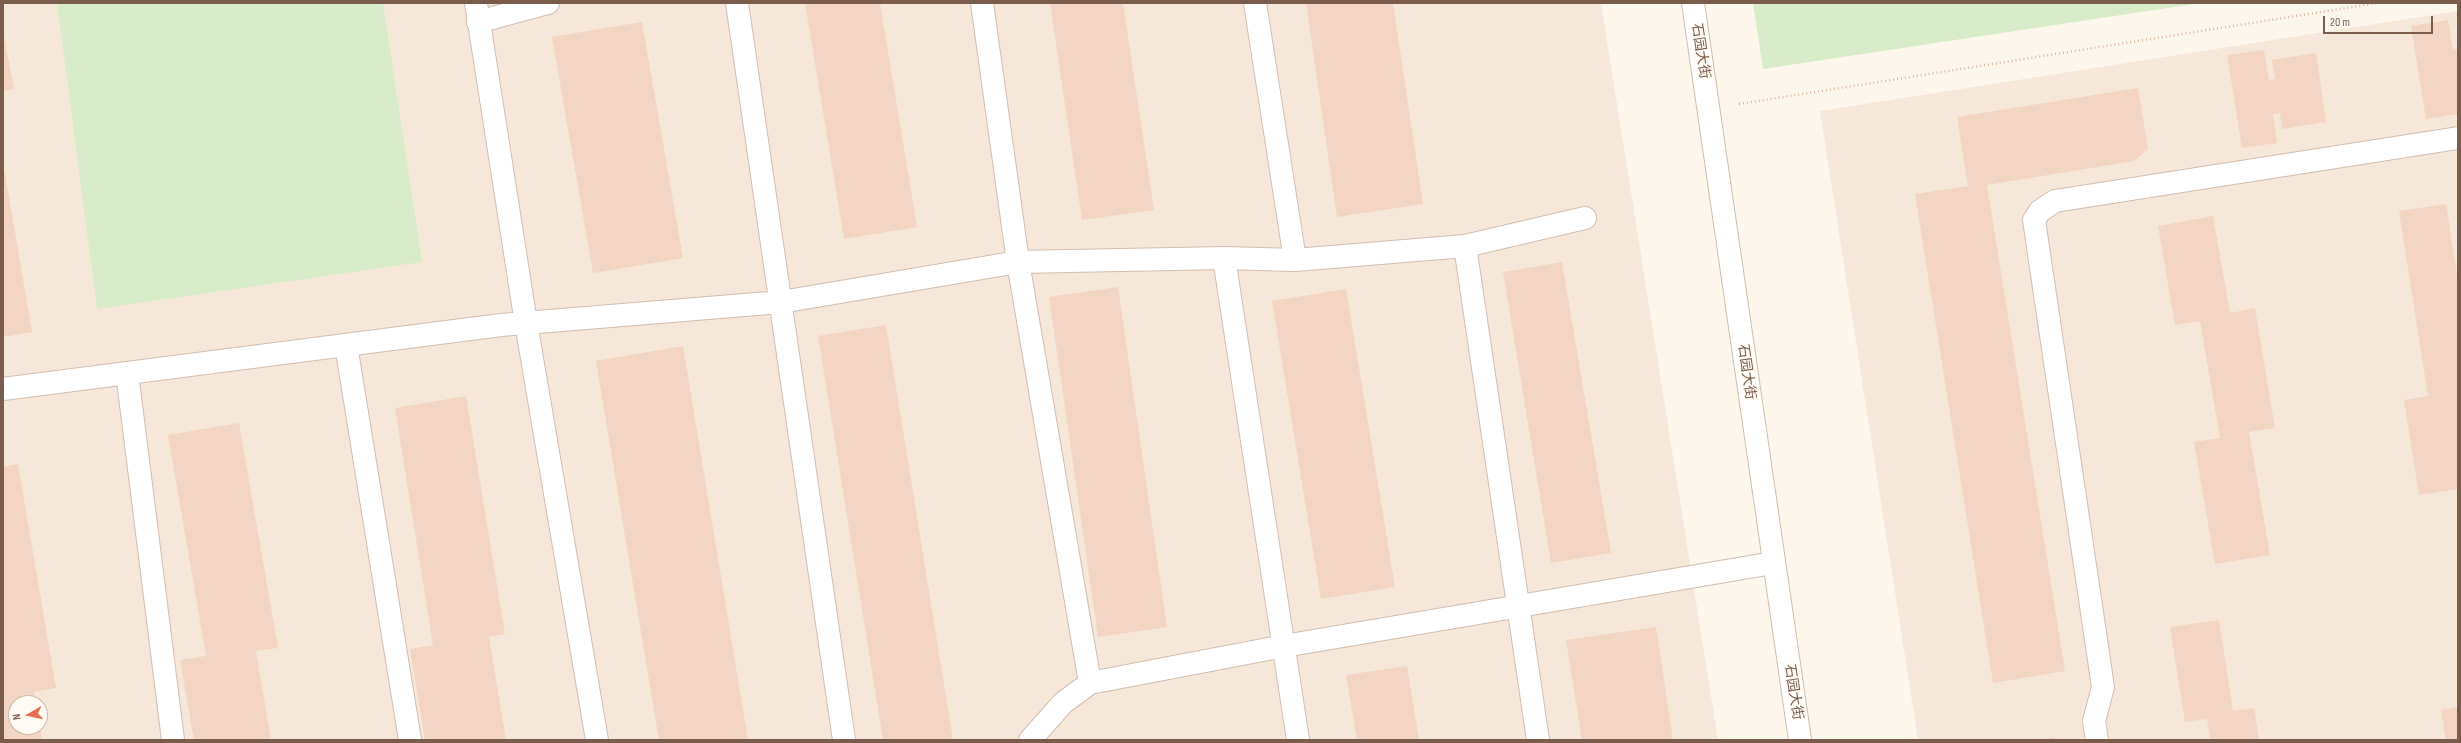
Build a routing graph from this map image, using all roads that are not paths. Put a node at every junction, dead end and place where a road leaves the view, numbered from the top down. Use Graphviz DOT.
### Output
graph roads {
  1 [pos="548,3"];
  2 [pos="737,3"];
  3 [pos="982,3"];
  4 [pos="1255,3"];
  5 [pos="1693,3"];
  6 [pos="477,13"];
  7 [pos="2458,138"];
  8 [pos="1585,218"];
  9 [pos="1465,246"];
  10 [pos="1224,258"];
  11 [pos="1295,260"];
  12 [pos="1018,262"];
  13 [pos="781,302"];
  14 [pos="526,323"];
  15 [pos="346,345"];
  16 [pos="127,373"];
  17 [pos="3,389"];
  18 [pos="1773,563"];
  19 [pos="1518,607"];
  20 [pos="1284,646"];
  21 [pos="1090,683"];
  22 [pos="173,740"];
  23 [pos="410,740"];
  24 [pos="597,740"];
  25 [pos="844,740"];
  26 [pos="1030,740"];
  27 [pos="1298,740"];
  28 [pos="1538,740"];
  29 [pos="1800,740"];
  30 [pos="2097,740"];
  1 -- 6 [label="street"];
  2 -- 13 [label="street"];
  3 -- 12 [label="street"];
  4 -- 11 [label="street"];
  5 -- 18 [label="street, 石园大街"];
  6 -- 14 [label="street"];
  7 -- 30 [label="street"];
  8 -- 9 [label="street"];
  9 -- 11 [label="street"];
  9 -- 19 [label="street"];
  10 -- 11 [label="street"];
  10 -- 12 [label="street"];
  10 -- 20 [label="street"];
  12 -- 13 [label="street"];
  12 -- 21 [label="street"];
  13 -- 14 [label="street"];
  13 -- 25 [label="street"];
  14 -- 15 [label="street"];
  14 -- 24 [label="street"];
  15 -- 16 [label="street"];
  15 -- 23 [label="street"];
  16 -- 17 [label="street"];
  16 -- 22 [label="street"];
  18 -- 19 [label="street"];
  18 -- 29 [label="street, 石园大街"];
  19 -- 20 [label="street"];
  19 -- 28 [label="street"];
  20 -- 21 [label="street"];
  20 -- 27 [label="street"];
  21 -- 26 [label="street"];
}
